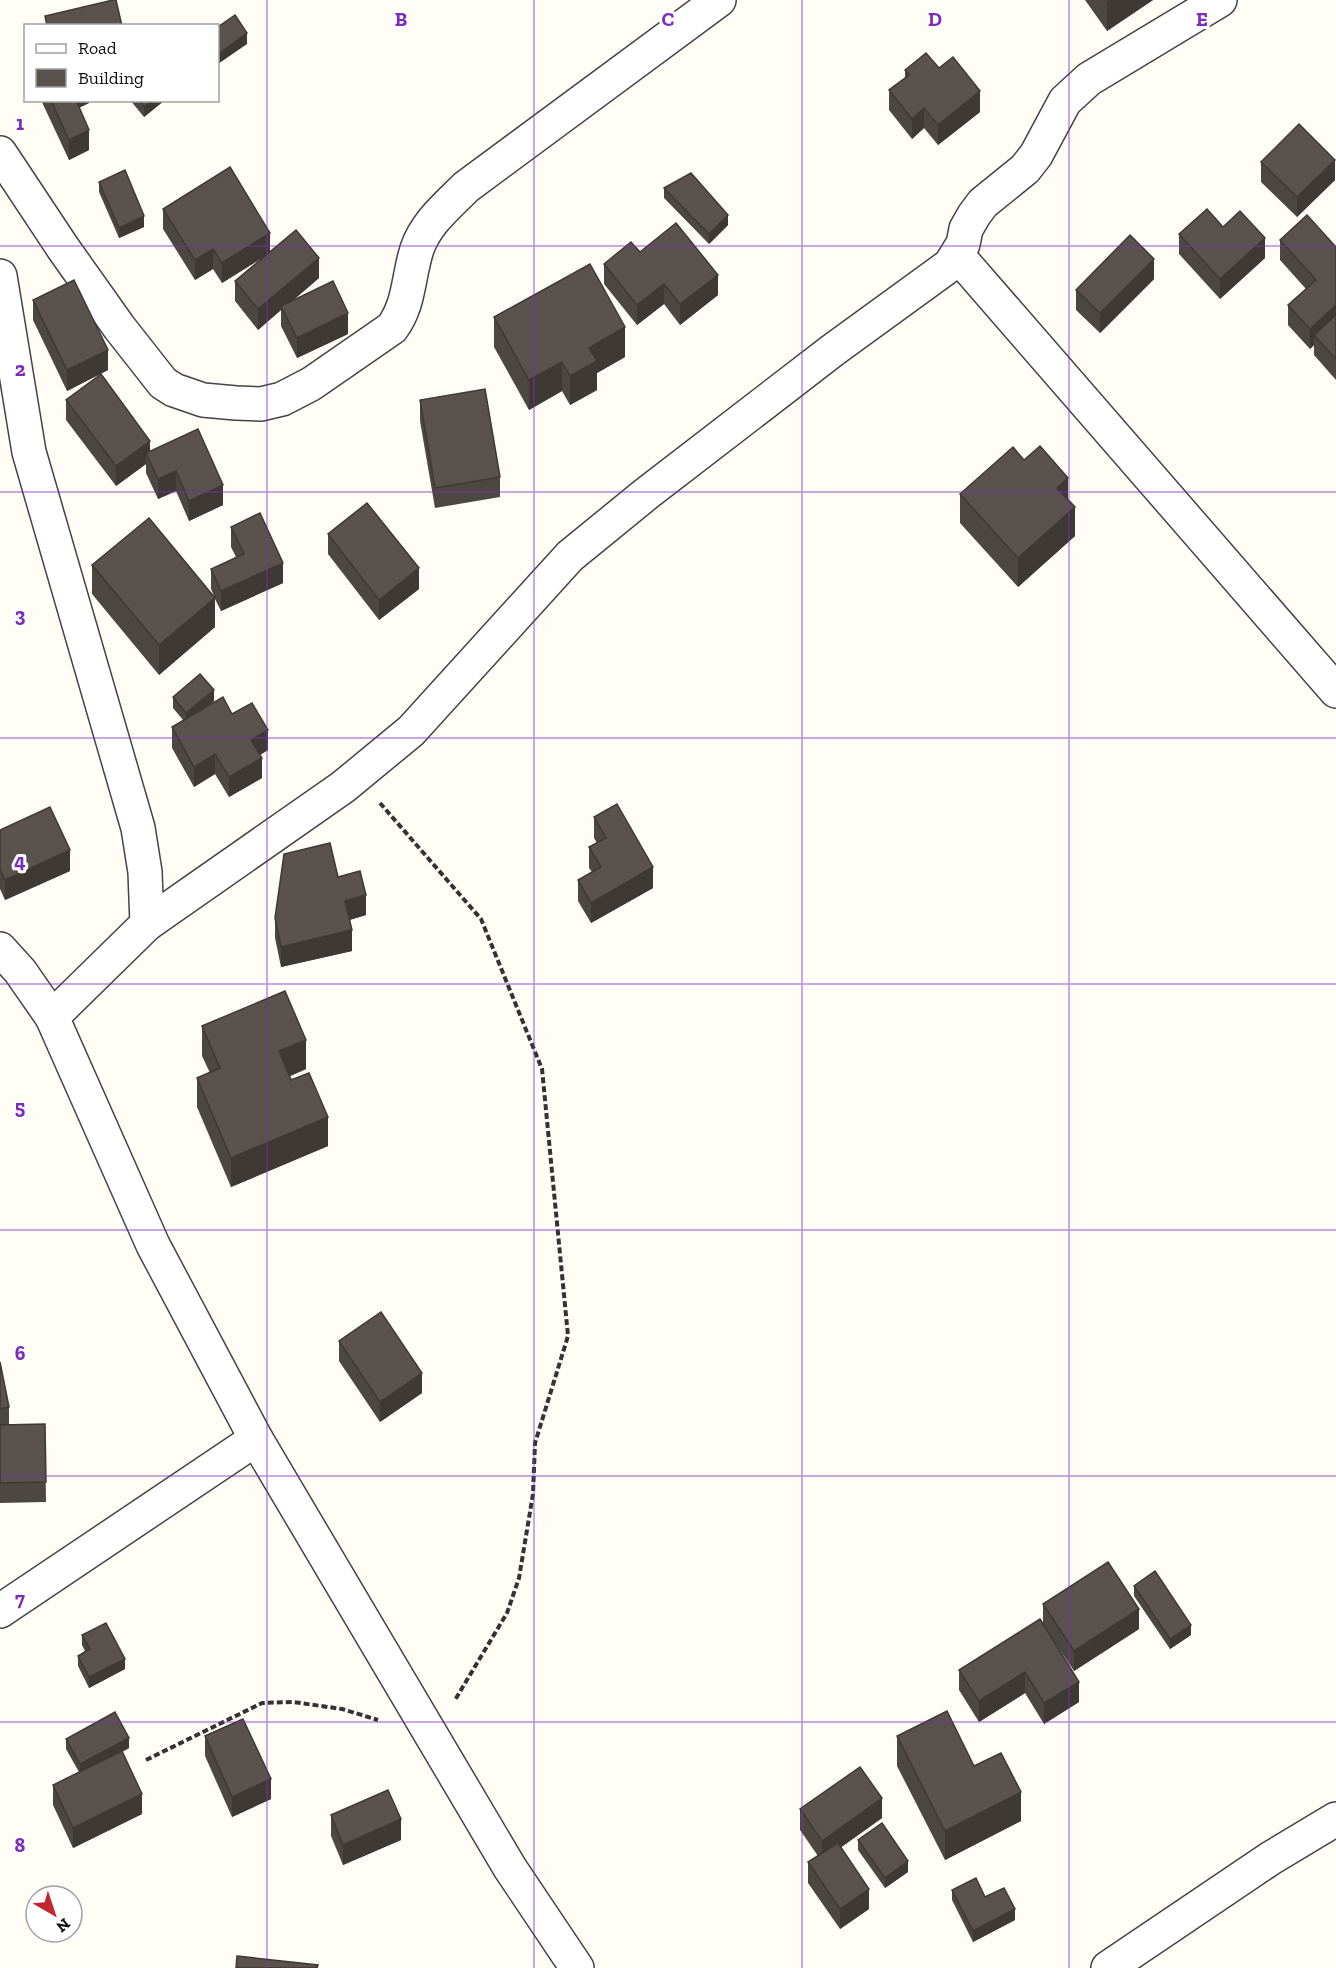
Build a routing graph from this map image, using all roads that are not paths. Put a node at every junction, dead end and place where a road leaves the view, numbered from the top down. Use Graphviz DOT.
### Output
graph roads {
  1 [pos="719,0"];
  2 [pos="1220,0"];
  3 [pos="0,153"];
  4 [pos="958,255"];
  5 [pos="0,276"];
  6 [pos="1336,692"];
  7 [pos="147,924"];
  8 [pos="0,949"];
  9 [pos="52,1017"];
  10 [pos="256,1439"];
  11 [pos="0,1611"];
  12 [pos="1336,1820"];
  13 [pos="577,1968"];
  14 [pos="1108,1968"];
  1 -- 3 [label="street"];
  2 -- 4 [label="street"];
  4 -- 6 [label="street"];
  4 -- 7 [label="street"];
  5 -- 7 [label="street"];
  7 -- 9 [label="street"];
  8 -- 9 [label="street"];
  9 -- 10 [label="street"];
  10 -- 11 [label="street"];
  10 -- 13 [label="street"];
  12 -- 14 [label="street"];
}
